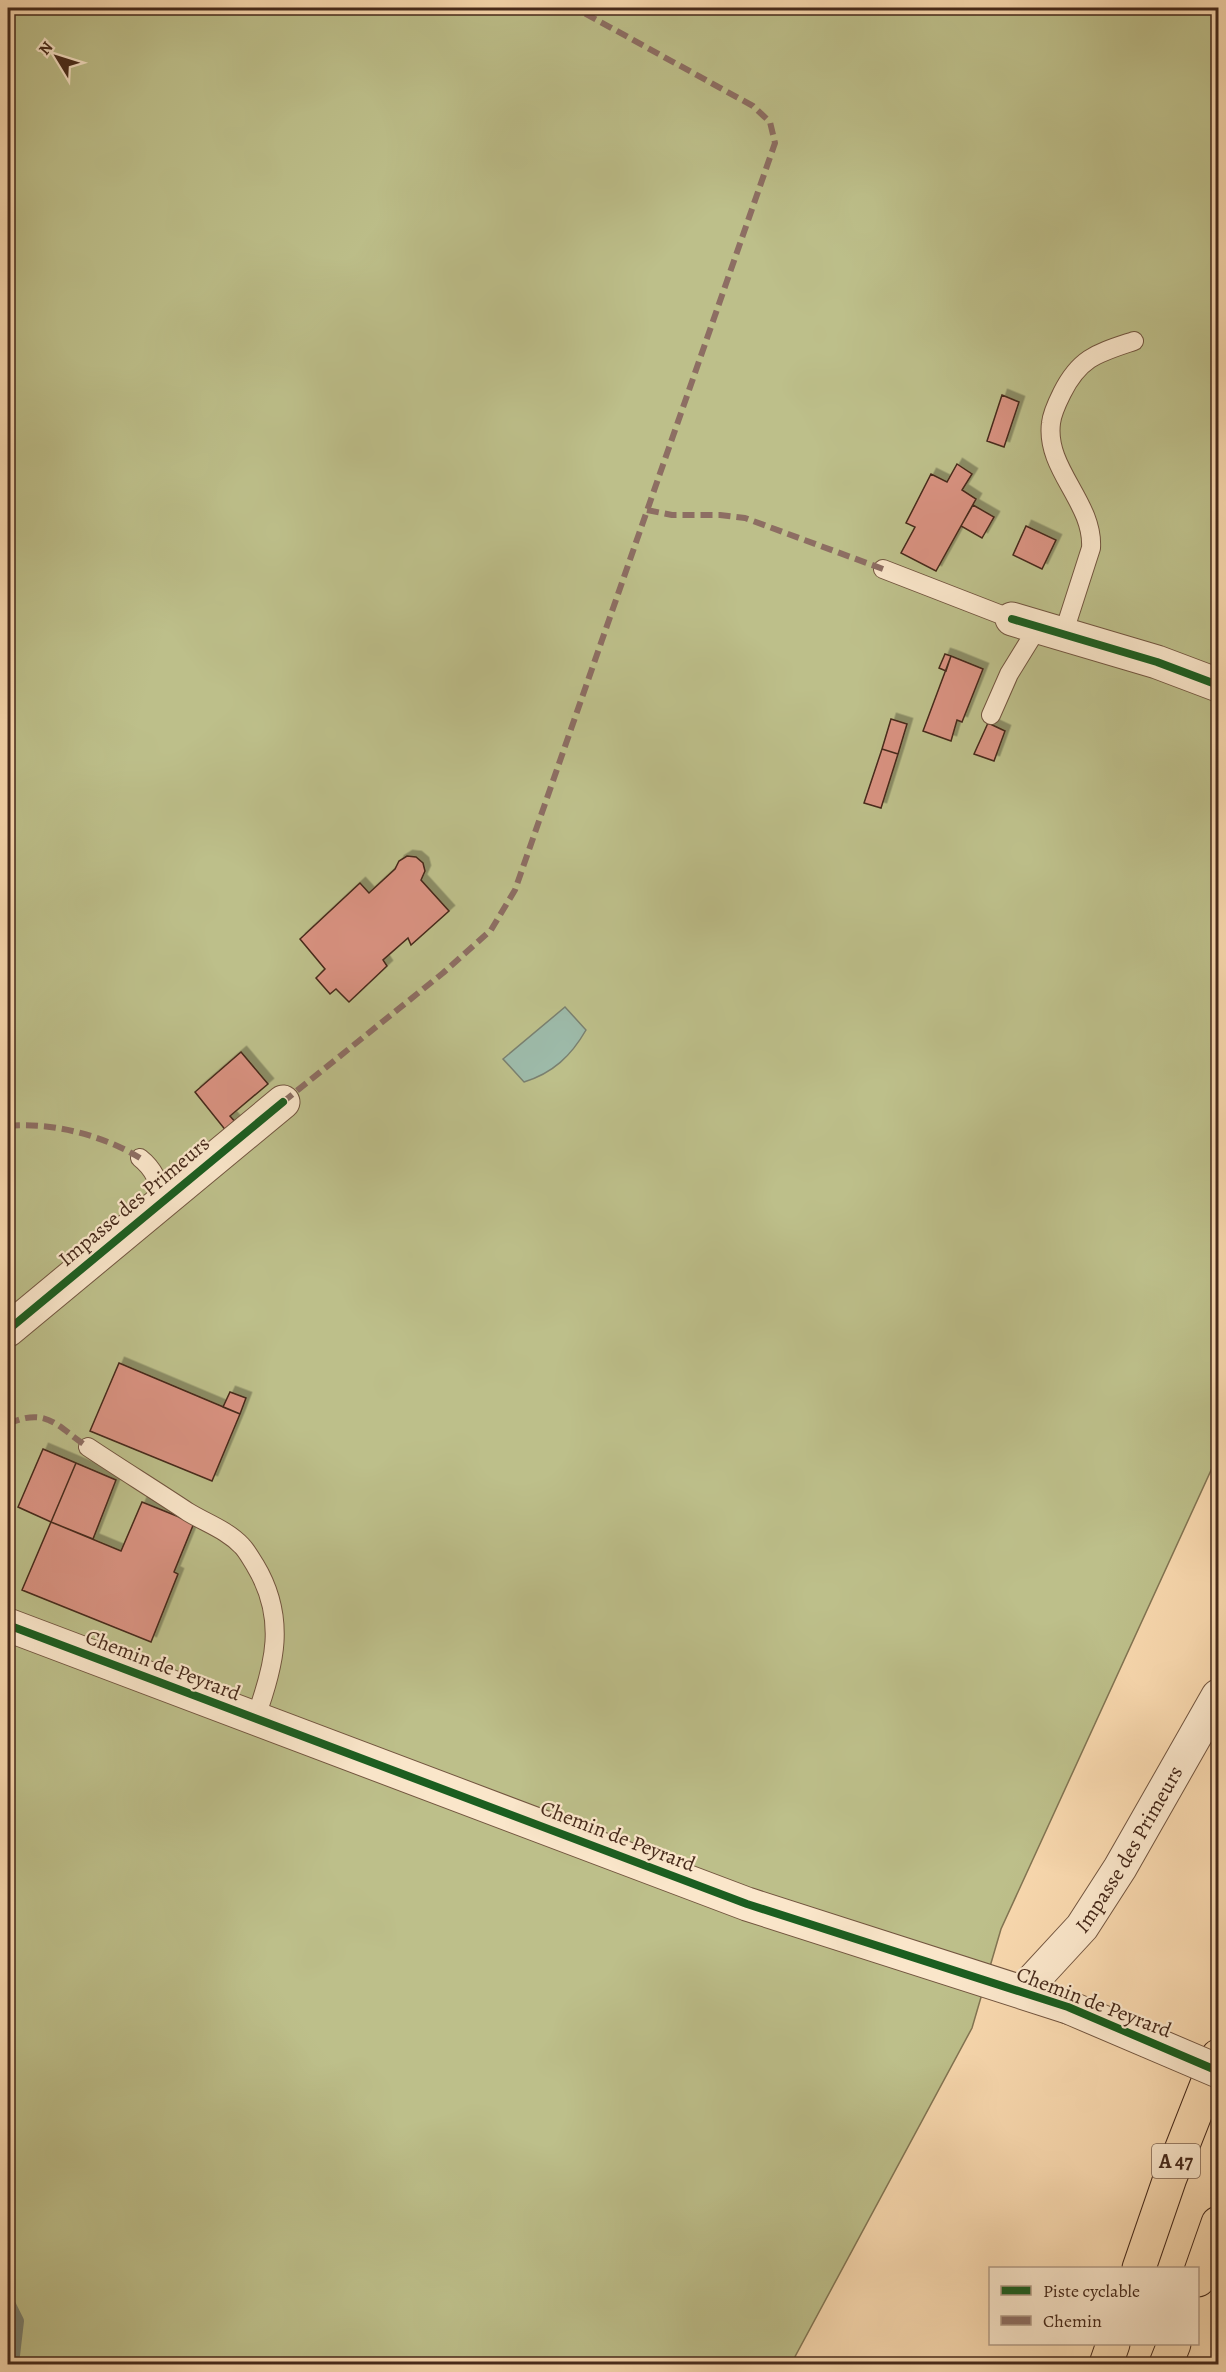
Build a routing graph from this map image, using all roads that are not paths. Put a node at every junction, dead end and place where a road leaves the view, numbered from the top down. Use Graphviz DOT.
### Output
graph roads {
  1 [pos="1134,341"];
  2 [pos="883,569"];
  3 [pos="1038,627"];
  4 [pos="1218,685"];
  5 [pos="991,715"];
  6 [pos="283,1102"];
  7 [pos="140,1158"];
  8 [pos="163,1200"];
  9 [pos="8,1330"];
  10 [pos="88,1447"];
  11 [pos="8,1625"];
  12 [pos="1218,1696"];
  13 [pos="255,1719"];
  14 [pos="1023,1991"];
  15 [pos="1218,2056"];
  16 [pos="1218,2071"];
  17 [pos="1218,2223"];
  18 [pos="1139,2267"];
  19 [pos="1199,2275"];
  20 [pos="1112,2345"];
  21 [pos="1173,2345"];
  22 [pos="1106,2364"];
  23 [pos="1166,2364"];
  1 -- 3 [label="lane"];
  2 -- 3 [label="lane"];
  3 -- 4 [label="street"];
  3 -- 5 [label="lane"];
  6 -- 8 [label="street, Impasse des Primeurs"];
  7 -- 8 [label="lane"];
  8 -- 9 [label="street, Impasse des Primeurs"];
  10 -- 13 [label="lane"];
  11 -- 13 [label="street, Chemin de Peyrard"];
  12 -- 14 [label="street, Impasse des Primeurs"];
  13 -- 14 [label="street, Chemin de Peyrard"];
  14 -- 16 [label="street, Chemin de Peyrard, bridge"];
  15 -- 18 [label="highway, A 47"];
  17 -- 19 [label="highway"];
  20 -- 22 [label="highway"];
  21 -- 23 [label="highway"];
}
